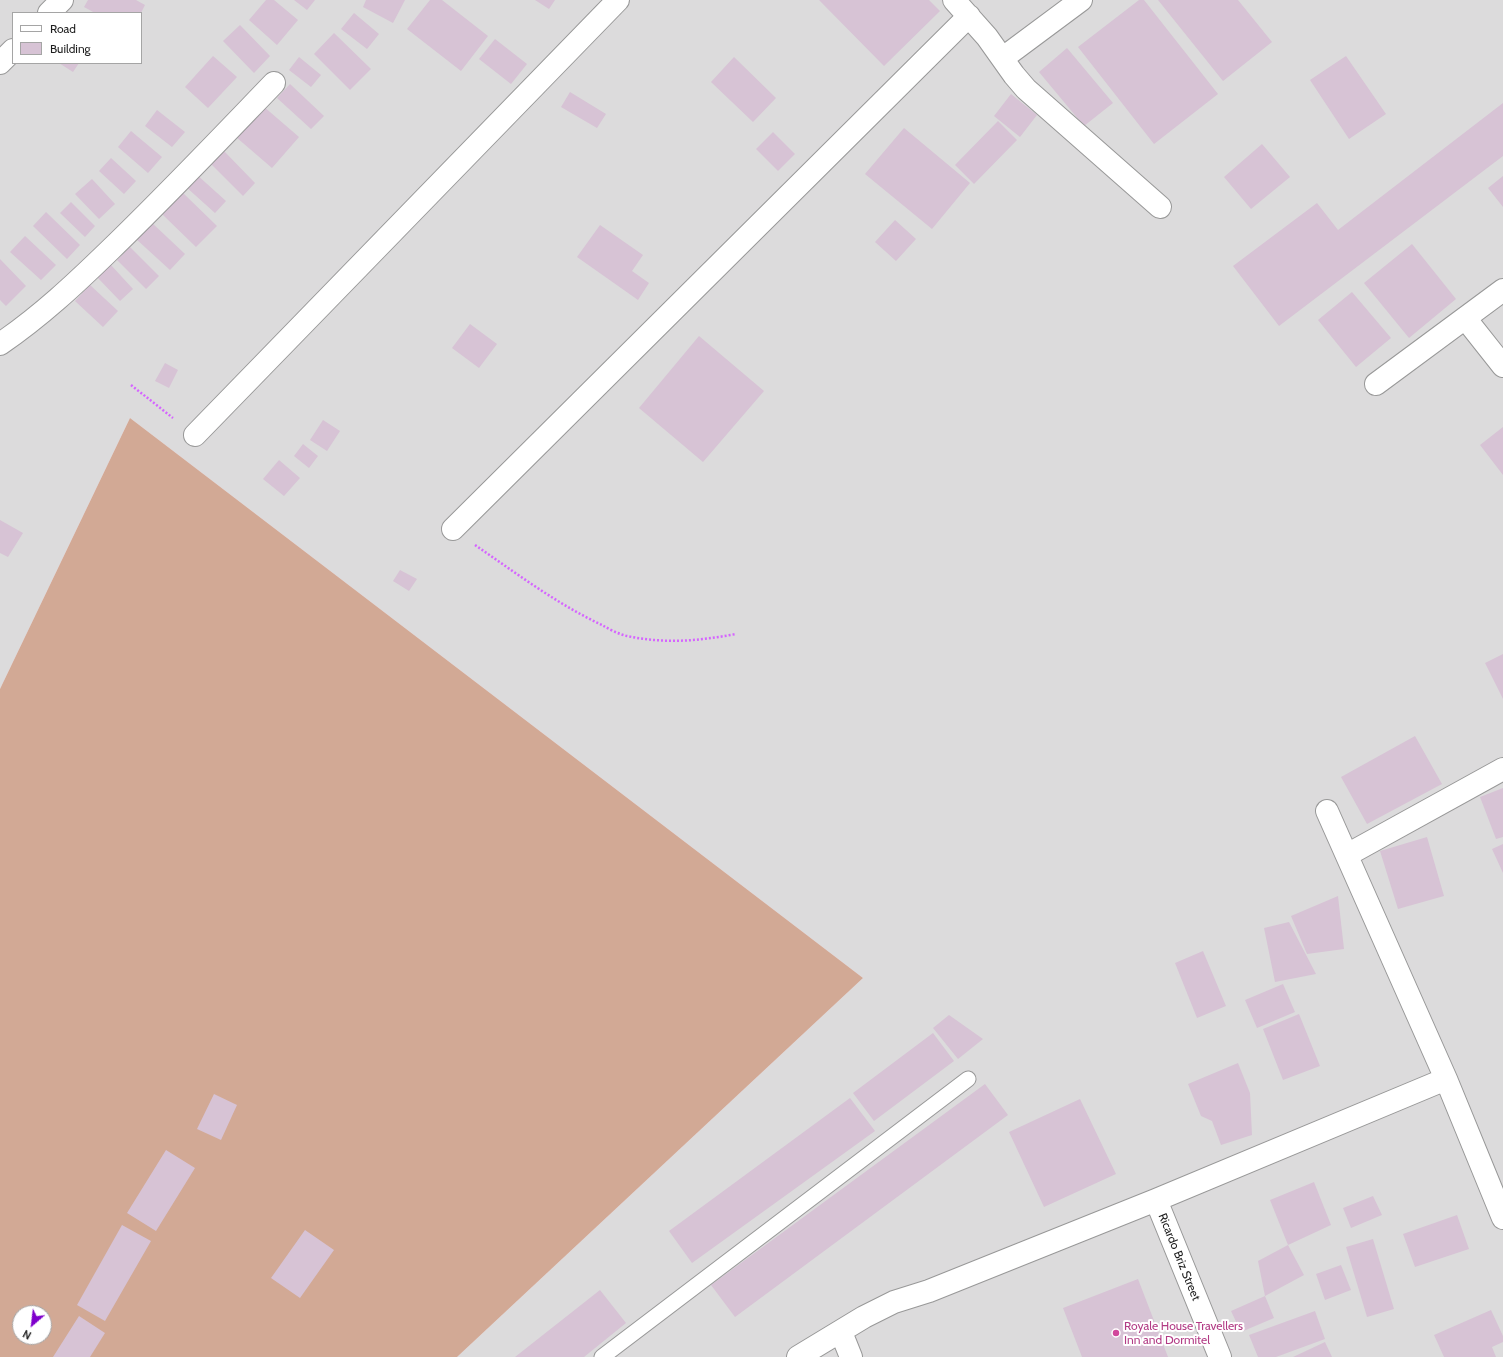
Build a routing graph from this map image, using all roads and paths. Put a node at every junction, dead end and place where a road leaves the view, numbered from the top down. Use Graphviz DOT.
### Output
graph roads {
  1 [pos="62,0"];
  2 [pos="618,0"];
  3 [pos="954,0"];
  4 [pos="1081,0"];
  5 [pos="50,12"];
  6 [pos="969,16"];
  7 [pos="12,51"];
  8 [pos="1003,58"];
  9 [pos="0,63"];
  10 [pos="274,83"];
  11 [pos="1160,207"];
  12 [pos="1503,290"];
  13 [pos="1465,318"];
  14 [pos="0,344"];
  15 [pos="1503,366"];
  16 [pos="1376,384"];
  17 [pos="132,385"];
  18 [pos="195,435"];
  19 [pos="453,529"];
  20 [pos="736,634"];
  21 [pos="1503,769"];
  22 [pos="1327,811"];
  23 [pos="1347,855"];
  24 [pos="1446,1078"];
  25 [pos="968,1079"];
  26 [pos="1156,1200"];
  27 [pos="1503,1218"];
  28 [pos="841,1332"];
  29 [pos="602,1357"];
  30 [pos="798,1357"];
  31 [pos="851,1357"];
  32 [pos="1220,1357"];
  1 -- 5 [label="street"];
  2 -- 18 [label="street"];
  3 -- 6 [label="street"];
  4 -- 8 [label="street"];
  6 -- 8 [label="street"];
  6 -- 19 [label="street"];
  7 -- 9 [label="street"];
  8 -- 11 [label="street"];
  10 -- 14 [label="street"];
  12 -- 13 [label="street"];
  13 -- 15 [label="street"];
  13 -- 16 [label="street"];
  17 -- 18 [label="path"];
  19 -- 20 [label="path"];
  21 -- 23 [label="street"];
  22 -- 23 [label="street"];
  23 -- 24 [label="street"];
  24 -- 26 [label="street"];
  24 -- 27 [label="street"];
  25 -- 29 [label="lane"];
  26 -- 28 [label="street"];
  26 -- 32 [label="street, Ricardo Briz Street"];
  28 -- 30 [label="street"];
  28 -- 31 [label="street"];
}
